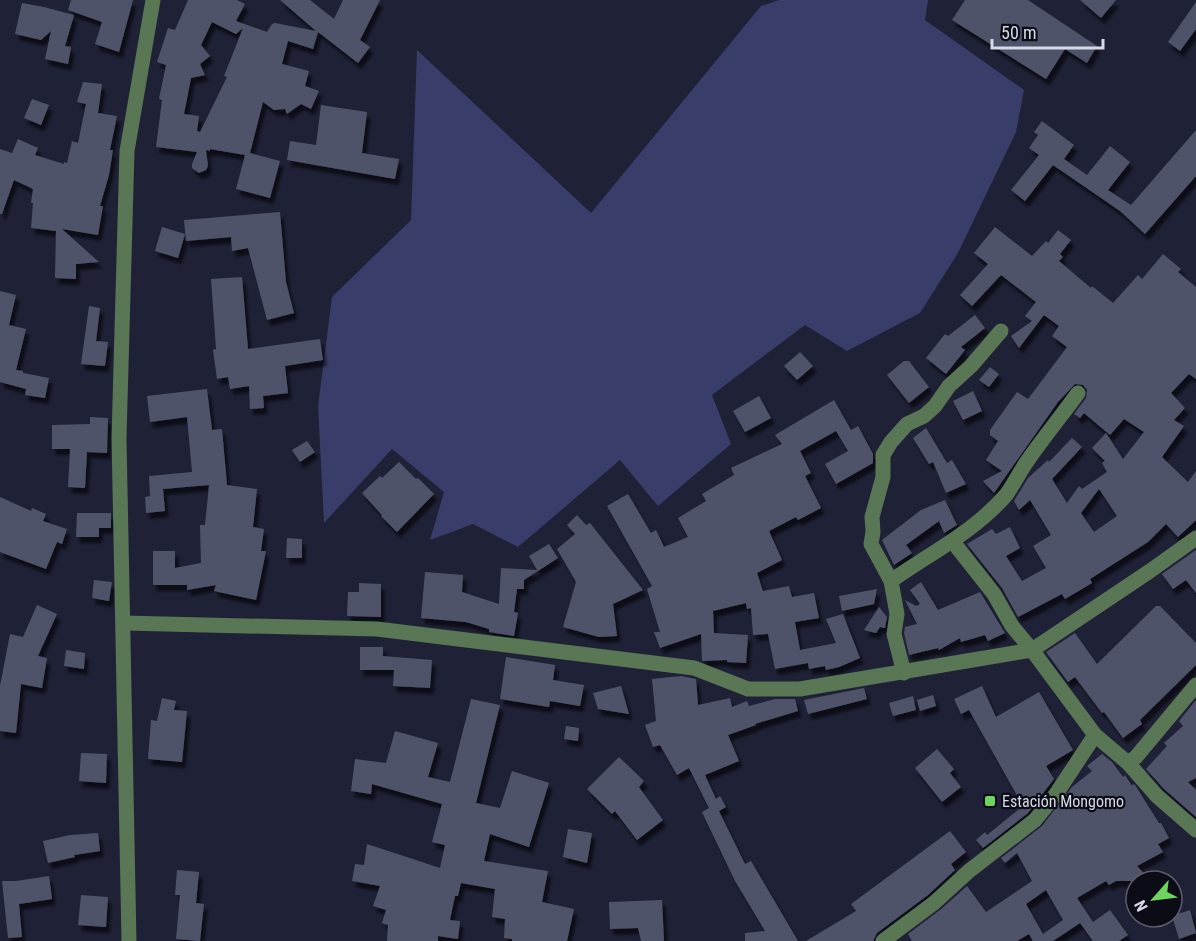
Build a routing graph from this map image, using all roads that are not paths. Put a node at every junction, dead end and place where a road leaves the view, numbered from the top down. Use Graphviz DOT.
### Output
graph roads {
  1 [pos="153,0"];
  2 [pos="1001,331"];
  3 [pos="1078,393"];
  4 [pos="1196,537"];
  5 [pos="953,542"];
  6 [pos="891,581"];
  7 [pos="124,623"];
  8 [pos="1032,650"];
  9 [pos="904,673"];
  10 [pos="1196,685"];
  11 [pos="1095,735"];
  12 [pos="1128,764"];
  13 [pos="1196,830"];
  14 [pos="129,941"];
  15 [pos="883,941"];
  1 -- 7 [label="street"];
  2 -- 6 [label="street"];
  3 -- 5 [label="street"];
  4 -- 8 [label="street"];
  5 -- 6 [label="street"];
  5 -- 8 [label="street"];
  6 -- 9 [label="street"];
  7 -- 9 [label="street"];
  7 -- 14 [label="street"];
  8 -- 9 [label="street"];
  8 -- 11 [label="street"];
  10 -- 12 [label="street"];
  11 -- 12 [label="street"];
  11 -- 15 [label="street"];
  12 -- 13 [label="street"];
}
